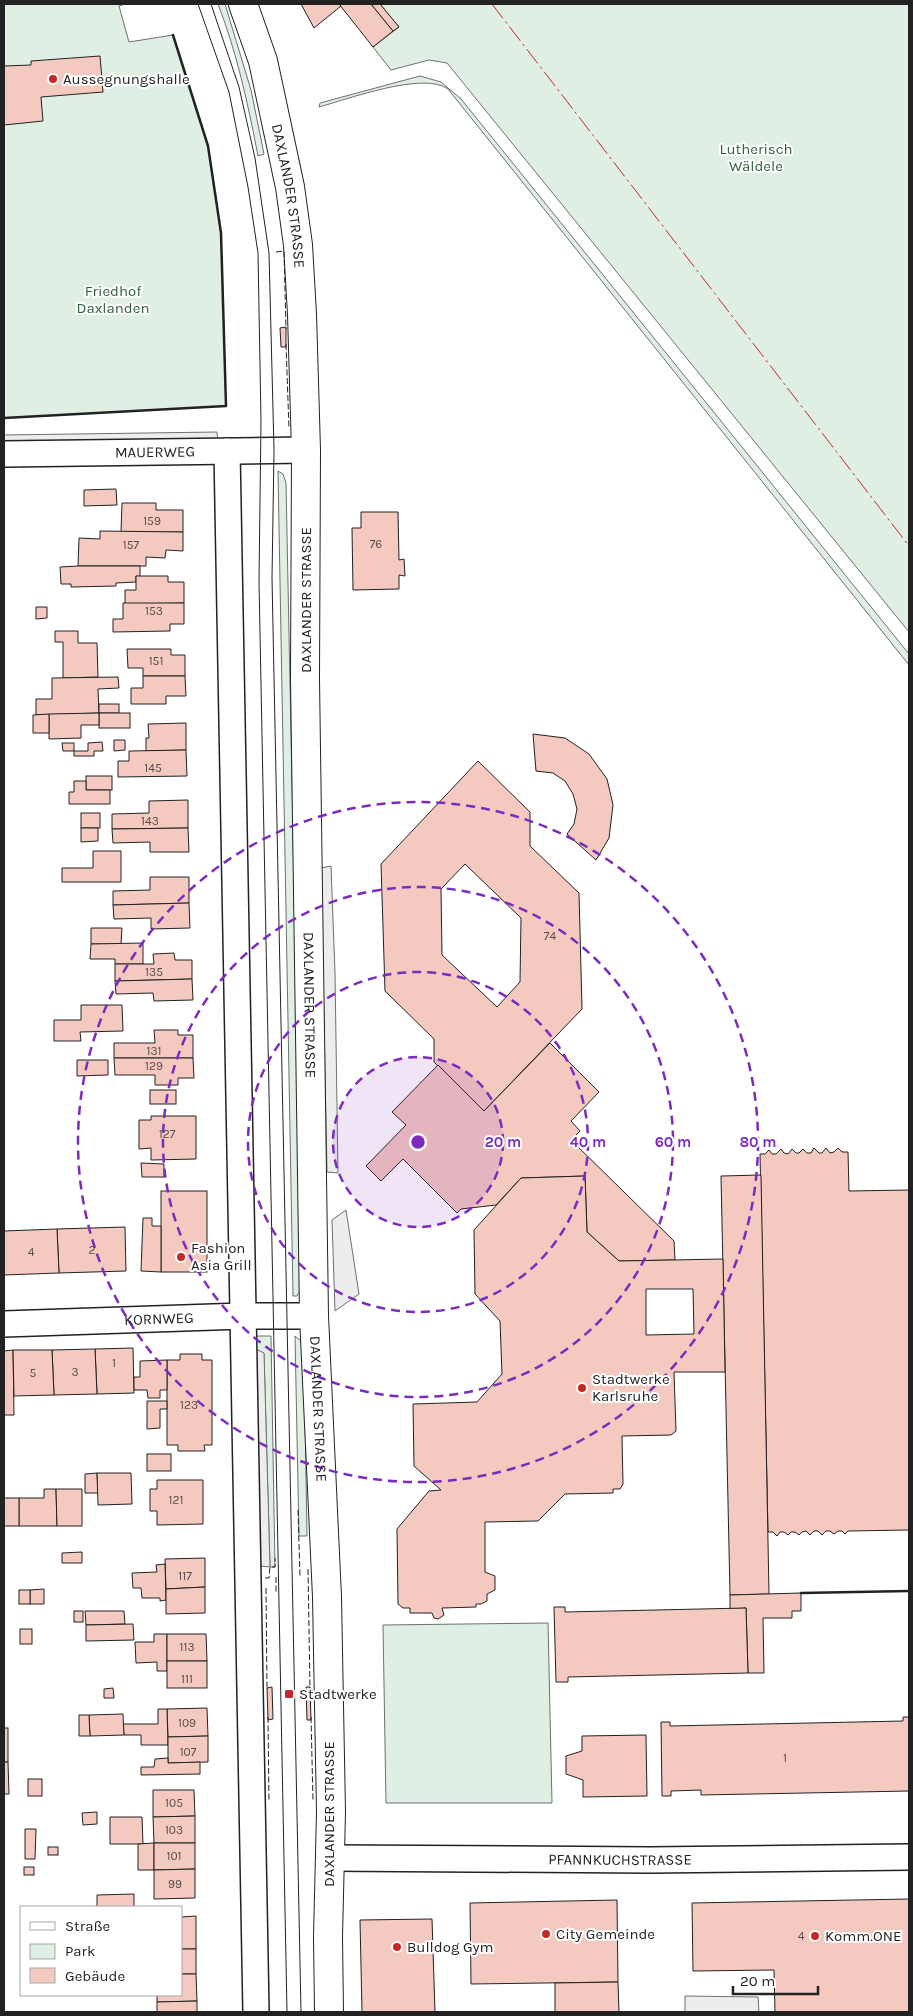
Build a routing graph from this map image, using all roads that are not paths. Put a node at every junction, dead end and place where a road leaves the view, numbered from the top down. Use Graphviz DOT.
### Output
graph roads {
  1 [pos="243,4"];
  2 [pos="306,450"];
  3 [pos="227,451"];
  4 [pos="4,454"];
  5 [pos="243,1316"];
  6 [pos="314,1316"];
  7 [pos="4,1324"];
  8 [pos="909,1857"];
  9 [pos="330,1858"];
  10 [pos="256,2012"];
  11 [pos="329,2012"];
  1 -- 2 [label="street, DAXLANDER STRASSE"];
  2 -- 3 [label="street, MAUERWEG"];
  2 -- 6 [label="street, DAXLANDER STRASSE"];
  3 -- 4 [label="street, MAUERWEG"];
  3 -- 5 [label="street"];
  5 -- 6 [label="street, KORNWEG"];
  5 -- 7 [label="street, KORNWEG"];
  5 -- 10 [label="street"];
  6 -- 9 [label="street, DAXLANDER STRASSE"];
  8 -- 9 [label="street, PFANNKUCHSTRASSE"];
  9 -- 11 [label="street, DAXLANDER STRASSE"];
}
